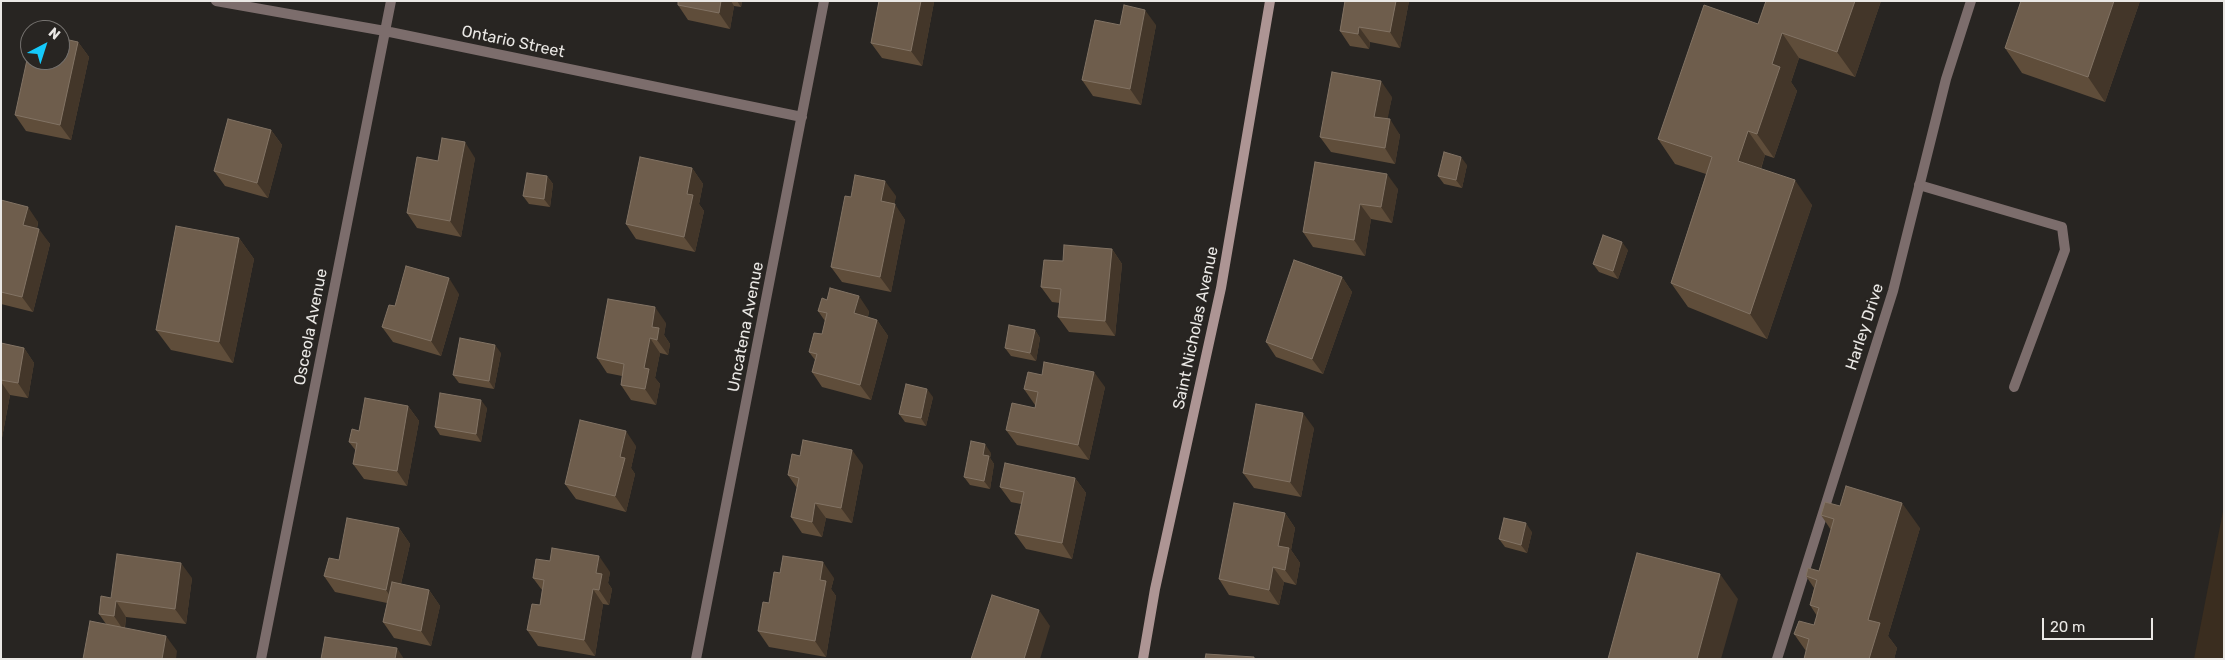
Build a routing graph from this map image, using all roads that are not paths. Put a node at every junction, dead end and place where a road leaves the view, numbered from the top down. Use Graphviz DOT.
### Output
graph roads {
  1 [pos="216,1"];
  2 [pos="391,1"];
  3 [pos="824,1"];
  4 [pos="1270,1"];
  5 [pos="1972,1"];
  6 [pos="385,30"];
  7 [pos="802,117"];
  8 [pos="1919,185"];
  9 [pos="2014,387"];
  10 [pos="261,659"];
  11 [pos="696,659"];
  12 [pos="1143,659"];
  13 [pos="1777,659"];
  1 -- 6 [label="street, Ontario Street"];
  2 -- 6 [label="street, Osceola Avenue"];
  3 -- 7 [label="street, Uncatena Avenue"];
  4 -- 12 [label="street, Saint Nicholas Avenue"];
  5 -- 8 [label="street, Harley Drive"];
  6 -- 7 [label="street, Ontario Street"];
  6 -- 10 [label="street, Osceola Avenue"];
  7 -- 11 [label="street, Uncatena Avenue"];
  8 -- 9 [label="street"];
  8 -- 13 [label="street, Harley Drive"];
}
